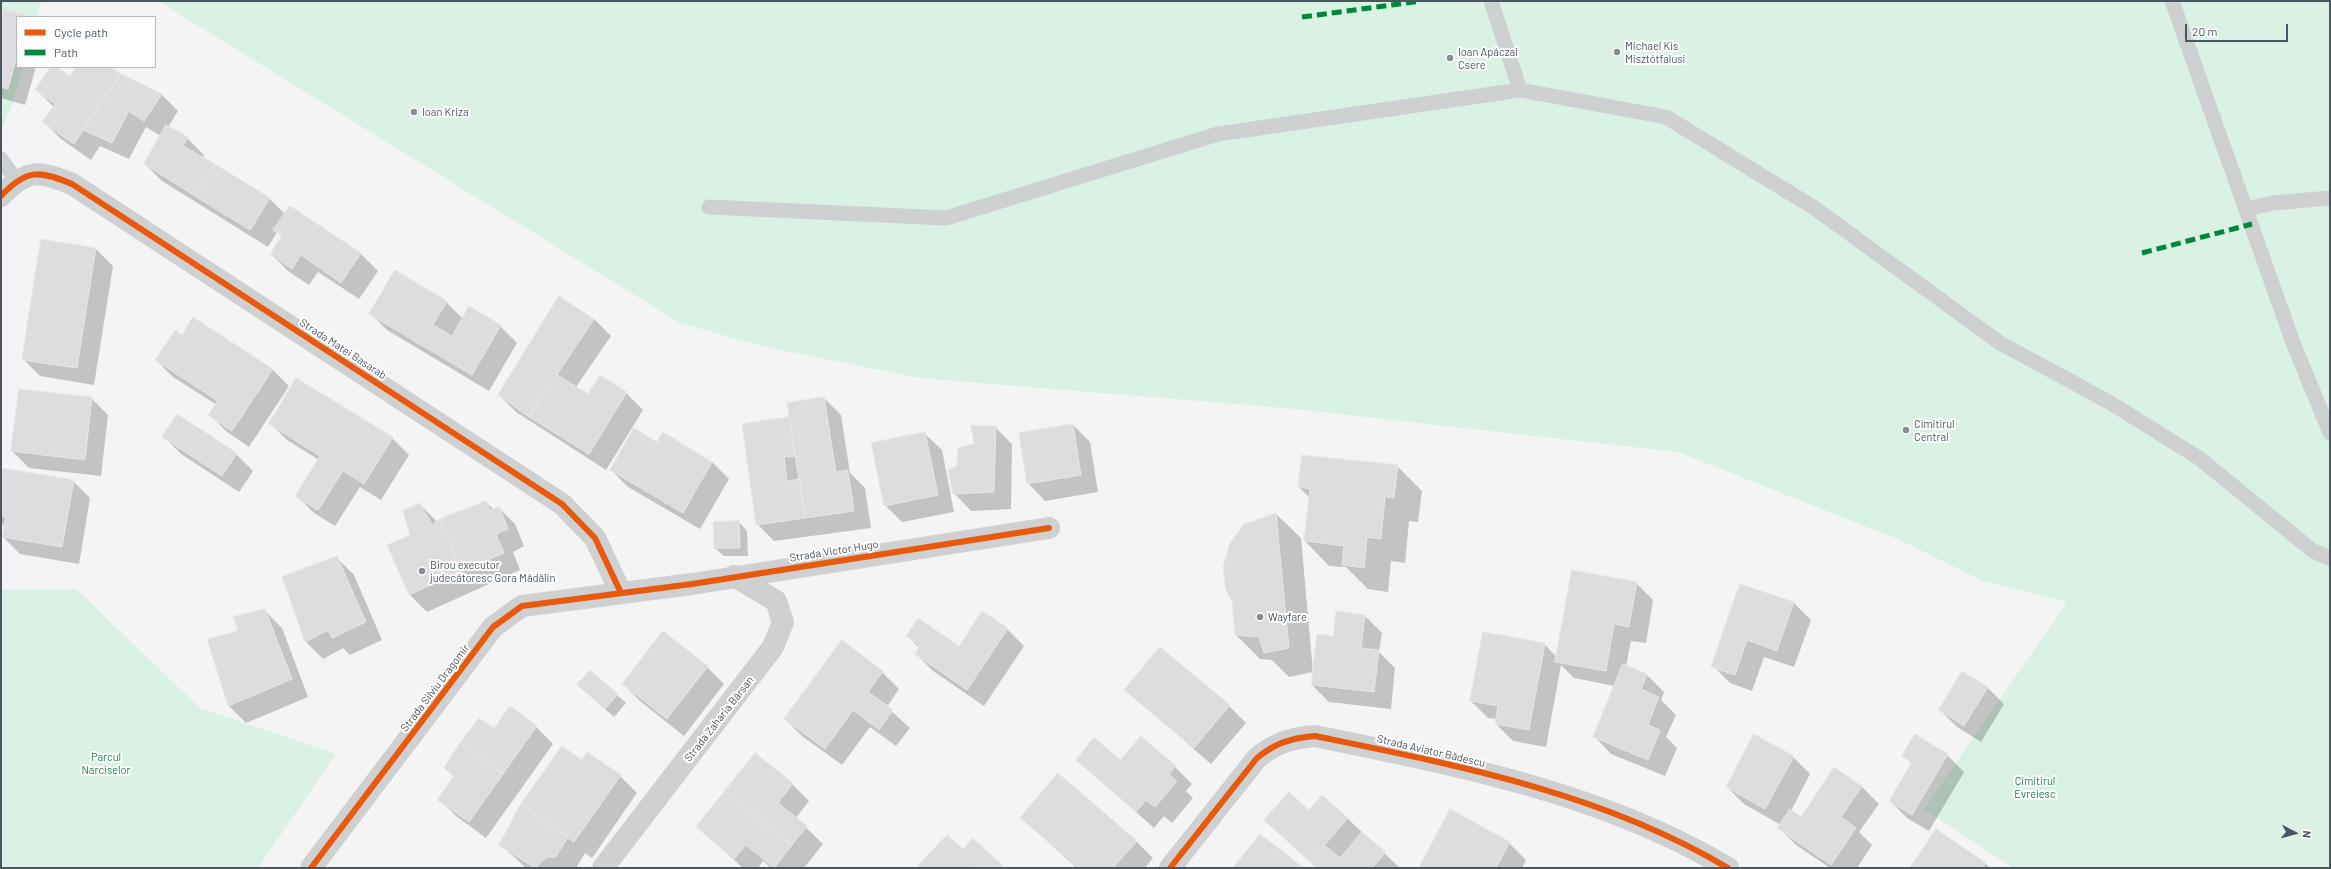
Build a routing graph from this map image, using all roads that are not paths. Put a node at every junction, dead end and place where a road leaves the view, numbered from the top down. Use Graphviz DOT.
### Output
graph roads {
  1 [pos="1490,1"];
  2 [pos="2172,1"];
  3 [pos="1520,90"];
  4 [pos="1,159"];
  5 [pos="16,180"];
  6 [pos="1,196"];
  7 [pos="2330,198"];
  8 [pos="709,207"];
  9 [pos="2247,209"];
  10 [pos="2330,433"];
  11 [pos="1049,528"];
  12 [pos="2330,558"];
  13 [pos="734,576"];
  14 [pos="621,593"];
  15 [pos="311,868"];
  16 [pos="604,868"];
  17 [pos="1170,868"];
  18 [pos="1728,868"];
  1 -- 3 [label="lane"];
  2 -- 9 [label="lane"];
  3 -- 8 [label="lane"];
  3 -- 12 [label="lane"];
  4 -- 5 [label="lane"];
  5 -- 6 [label="street"];
  5 -- 14 [label="street, Strada Matei Basarab"];
  7 -- 9 [label="lane"];
  9 -- 10 [label="lane"];
  11 -- 13 [label="street, Strada Victor Hugo"];
  13 -- 14 [label="street, Strada Victor Hugo"];
  13 -- 16 [label="street, Strada Zaharia Bârsan"];
  14 -- 15 [label="street, Strada Silviu Dragomir"];
  17 -- 18 [label="street, Strada Aviator Bădescu"];
}
